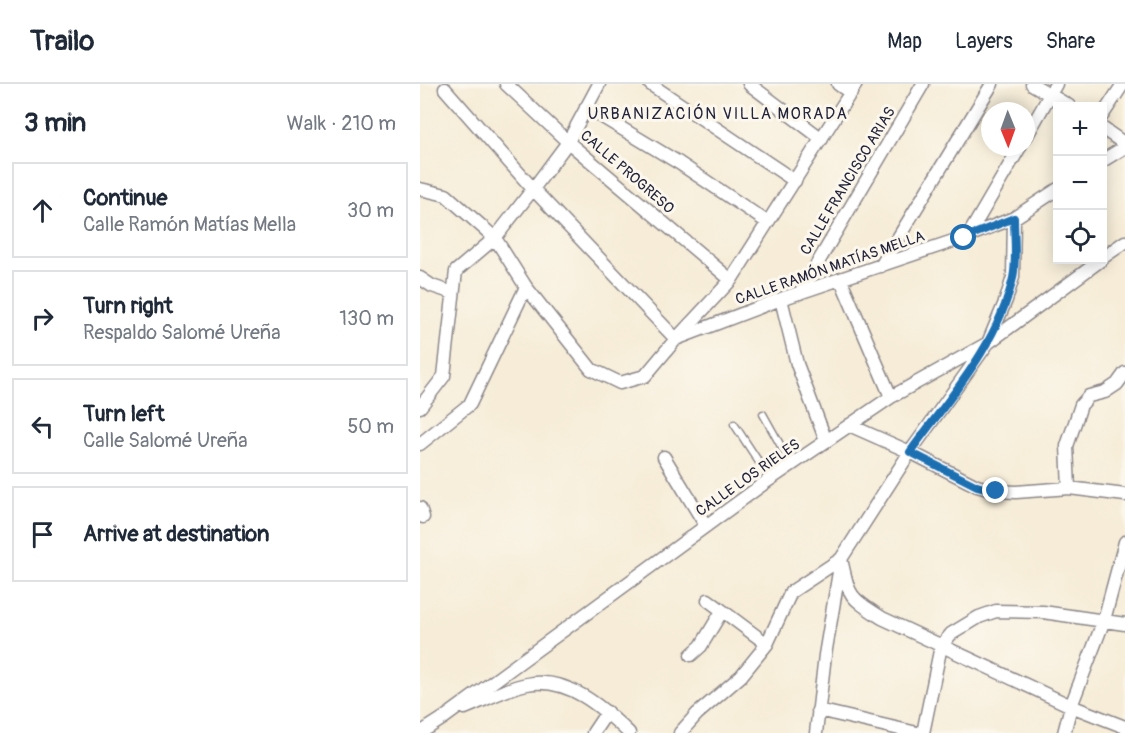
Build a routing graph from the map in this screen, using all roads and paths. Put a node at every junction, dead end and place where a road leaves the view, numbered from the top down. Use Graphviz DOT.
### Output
graph roads {
  1 [pos="506,84"];
  2 [pos="599,84"];
  3 [pos="650,84"];
  4 [pos="749,84"];
  5 [pos="838,84"];
  6 [pos="923,84"];
  7 [pos="992,84"];
  8 [pos="1032,84"];
  9 [pos="1123,84"];
  10 [pos="445,89"];
  11 [pos="853,89"];
  12 [pos="1053,89"];
  13 [pos="1065,102"];
  14 [pos="586,107"];
  15 [pos="1107,108"];
  16 [pos="1035,121"];
  17 [pos="1107,132"];
  18 [pos="822,140"];
  19 [pos="568,142"];
  20 [pos="1125,146"];
  21 [pos="1015,156"];
  22 [pos="1107,158"];
  23 [pos="795,180"];
  24 [pos="420,189"];
  25 [pos="533,189"];
  26 [pos="1053,190"];
  27 [pos="1014,218"];
  28 [pos="767,222"];
  29 [pos="968,236"];
  30 [pos="495,238"];
  31 [pos="1125,242"];
  32 [pos="1107,255"];
  33 [pos="1095,264"];
  34 [pos="881,266"];
  35 [pos="420,278"];
  36 [pos="730,280"];
  37 [pos="841,280"];
  38 [pos="526,287"];
  39 [pos="453,293"];
  40 [pos="800,293"];
  41 [pos="781,299"];
  42 [pos="676,339"];
  43 [pos="988,343"];
  44 [pos="1125,373"];
  45 [pos="891,396"];
  46 [pos="420,407"];
  47 [pos="762,414"];
  48 [pos="734,424"];
  49 [pos="849,425"];
  50 [pos="826,441"];
  51 [pos="420,444"];
  52 [pos="910,452"];
  53 [pos="664,457"];
  54 [pos="791,465"];
  55 [pos="770,479"];
  56 [pos="1069,488"];
  57 [pos="1125,495"];
  58 [pos="706,526"];
  59 [pos="1125,542"];
  60 [pos="841,559"];
  61 [pos="708,600"];
  62 [pos="722,611"];
  63 [pos="1104,620"];
  64 [pos="1125,624"];
  65 [pos="766,644"];
  66 [pos="941,646"];
  67 [pos="692,655"];
  68 [pos="1071,706"];
  69 [pos="818,710"];
  70 [pos="608,712"];
  71 [pos="445,717"];
  72 [pos="1125,727"];
  73 [pos="420,733"];
  74 [pos="432,733"];
  75 [pos="593,733"];
  76 [pos="629,733"];
  77 [pos="680,733"];
  78 [pos="816,733"];
  79 [pos="917,733"];
  80 [pos="923,733"];
  81 [pos="1064,733"];
  1 -- 19 [label="street, CALLE PROGRESO"];
  2 -- 14 [label="street"];
  3 -- 23 [label="street"];
  4 -- 18 [label="street"];
  5 -- 11 [label="street"];
  6 -- 40 [label="street, CALLE FRANCISCO ARIAS"];
  7 -- 34 [label="street"];
  8 -- 12 [label="street"];
  9 -- 15 [label="street"];
  10 -- 25 [label="street"];
  11 -- 18 [label="street"];
  12 -- 13 [label="street"];
  12 -- 16 [label="street"];
  14 -- 19 [label="street"];
  14 -- 28 [label="street"];
  17 -- 20 [label="street"];
  18 -- 23 [label="street"];
  19 -- 25 [label="street"];
  19 -- 36 [label="street, CALLE PROGRESO"];
  20 -- 22 [label="street"];
  21 -- 29 [label="street"];
  23 -- 28 [label="street"];
  24 -- 30 [label="street"];
  25 -- 30 [label="street"];
  25 -- 42 [label="street"];
  26 -- 27 [label="street, CALLE RAMÓN MATÍAS MELLA"];
  27 -- 29 [label="street, CALLE RAMÓN MATÍAS MELLA"];
  27 -- 43 [label="street"];
  28 -- 36 [label="street"];
  29 -- 34 [label="street, CALLE RAMÓN MATÍAS MELLA"];
  30 -- 38 [label="street"];
  30 -- 39 [label="street"];
  31 -- 32 [label="street, CALLE LOS RIELES"];
  33 -- 43 [label="street, CALLE LOS RIELES"];
  34 -- 37 [label="street, CALLE RAMÓN MATÍAS MELLA"];
  35 -- 39 [label="street"];
  36 -- 42 [label="street"];
  37 -- 40 [label="street, CALLE RAMÓN MATÍAS MELLA"];
  37 -- 45 [label="street"];
  38 -- 42 [label="street, CALLE RAMÓN MATÍAS MELLA"];
  38 -- 51 [label="street"];
  39 -- 46 [label="street"];
  40 -- 41 [label="street, CALLE RAMÓN MATÍAS MELLA"];
  41 -- 42 [label="street, CALLE RAMÓN MATÍAS MELLA"];
  41 -- 50 [label="street"];
  43 -- 45 [label="street, CALLE LOS RIELES"];
  43 -- 52 [label="street"];
  44 -- 56 [label="street"];
  45 -- 49 [label="street, CALLE LOS RIELES"];
  47 -- 54 [label="lane"];
  48 -- 55 [label="lane"];
  49 -- 50 [label="street, CALLE LOS RIELES"];
  49 -- 52 [label="street"];
  50 -- 54 [label="street, CALLE LOS RIELES"];
  52 -- 56 [label="street"];
  52 -- 60 [label="street"];
  53 -- 58 [label="street"];
  54 -- 55 [label="street, CALLE LOS RIELES"];
  55 -- 58 [label="street, CALLE LOS RIELES"];
  56 -- 57 [label="street"];
  58 -- 71 [label="street, CALLE LOS RIELES"];
  59 -- 63 [label="street"];
  60 -- 65 [label="street"];
  60 -- 66 [label="street"];
  60 -- 69 [label="street"];
  61 -- 62 [label="street"];
  62 -- 65 [label="street"];
  62 -- 67 [label="street"];
  63 -- 64 [label="street"];
  63 -- 66 [label="street"];
  63 -- 68 [label="street"];
  65 -- 77 [label="street"];
  66 -- 68 [label="street"];
  66 -- 80 [label="street"];
  68 -- 72 [label="street"];
  68 -- 81 [label="street"];
  69 -- 78 [label="street"];
  69 -- 79 [label="street"];
  70 -- 71 [label="street"];
  70 -- 75 [label="street"];
  70 -- 76 [label="street"];
  71 -- 73 [label="street, CALLE LOS RIELES"];
  71 -- 74 [label="street"];
}
